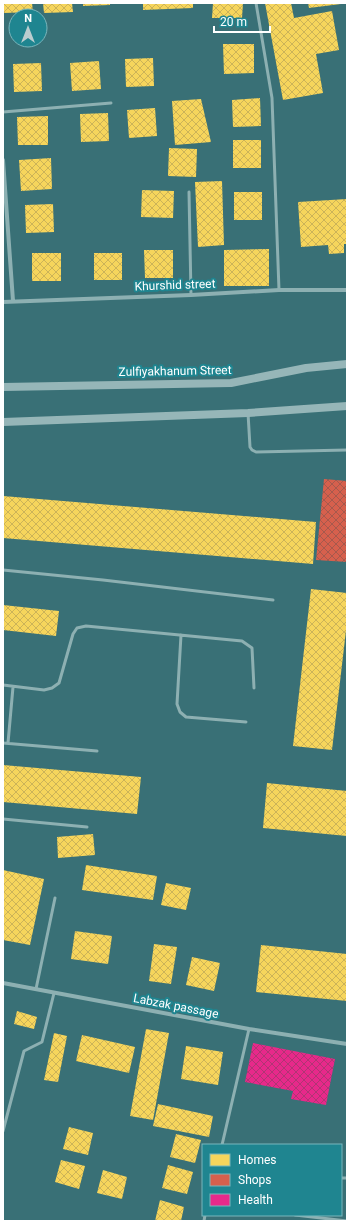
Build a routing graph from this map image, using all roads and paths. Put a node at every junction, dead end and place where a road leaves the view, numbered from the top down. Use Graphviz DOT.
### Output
graph roads {
  1 [pos="256,3"];
  2 [pos="111,103"];
  3 [pos="3,112"];
  4 [pos="3,160"];
  5 [pos="189,192"];
  6 [pos="278,290"];
  7 [pos="347,290"];
  8 [pos="191,295"];
  9 [pos="13,301"];
  10 [pos="3,302"];
  11 [pos="347,364"];
  12 [pos="3,387"];
  13 [pos="347,406"];
  14 [pos="248,413"];
  15 [pos="3,422"];
  16 [pos="347,450"];
  17 [pos="3,570"];
  18 [pos="273,600"];
  19 [pos="181,635"];
  20 [pos="3,685"];
  21 [pos="13,687"];
  22 [pos="254,688"];
  23 [pos="246,722"];
  24 [pos="3,743"];
  25 [pos="8,743"];
  26 [pos="98,751"];
  27 [pos="3,819"];
  28 [pos="87,827"];
  29 [pos="55,898"];
  30 [pos="3,983"];
  31 [pos="36,989"];
  32 [pos="54,993"];
  33 [pos="248,1030"];
  34 [pos="347,1044"];
  35 [pos="3,1131"];
  36 [pos="222,1144"];
  37 [pos="304,1216"];
  38 [pos="347,1221"];
  1 -- 6 [label="lane"];
  2 -- 3 [label="lane"];
  4 -- 9 [label="street"];
  5 -- 8 [label="lane"];
  6 -- 7 [label="street, Khurshid street"];
  6 -- 8 [label="street, Khurshid street"];
  8 -- 9 [label="street, Khurshid street"];
  9 -- 10 [label="street, Khurshid street"];
  11 -- 12 [label="main road, Zulfiyakhanum Street"];
  13 -- 14 [label="main road"];
  14 -- 15 [label="main road"];
  14 -- 16 [label="lane"];
  17 -- 18 [label="lane"];
  19 -- 21 [label="lane"];
  19 -- 22 [label="lane"];
  19 -- 23 [label="lane"];
  20 -- 21 [label="lane"];
  21 -- 25 [label="lane"];
  24 -- 25 [label="lane"];
  25 -- 26 [label="lane"];
  27 -- 28 [label="lane"];
  29 -- 31 [label="lane"];
  30 -- 31 [label="street, Labzak passage"];
  31 -- 32 [label="street, Labzak passage"];
  32 -- 33 [label="street, Labzak passage"];
  32 -- 35 [label="lane"];
  33 -- 34 [label="street, Labzak passage"];
  33 -- 36 [label="lane"];
  37 -- 38 [label="lane"];
}
